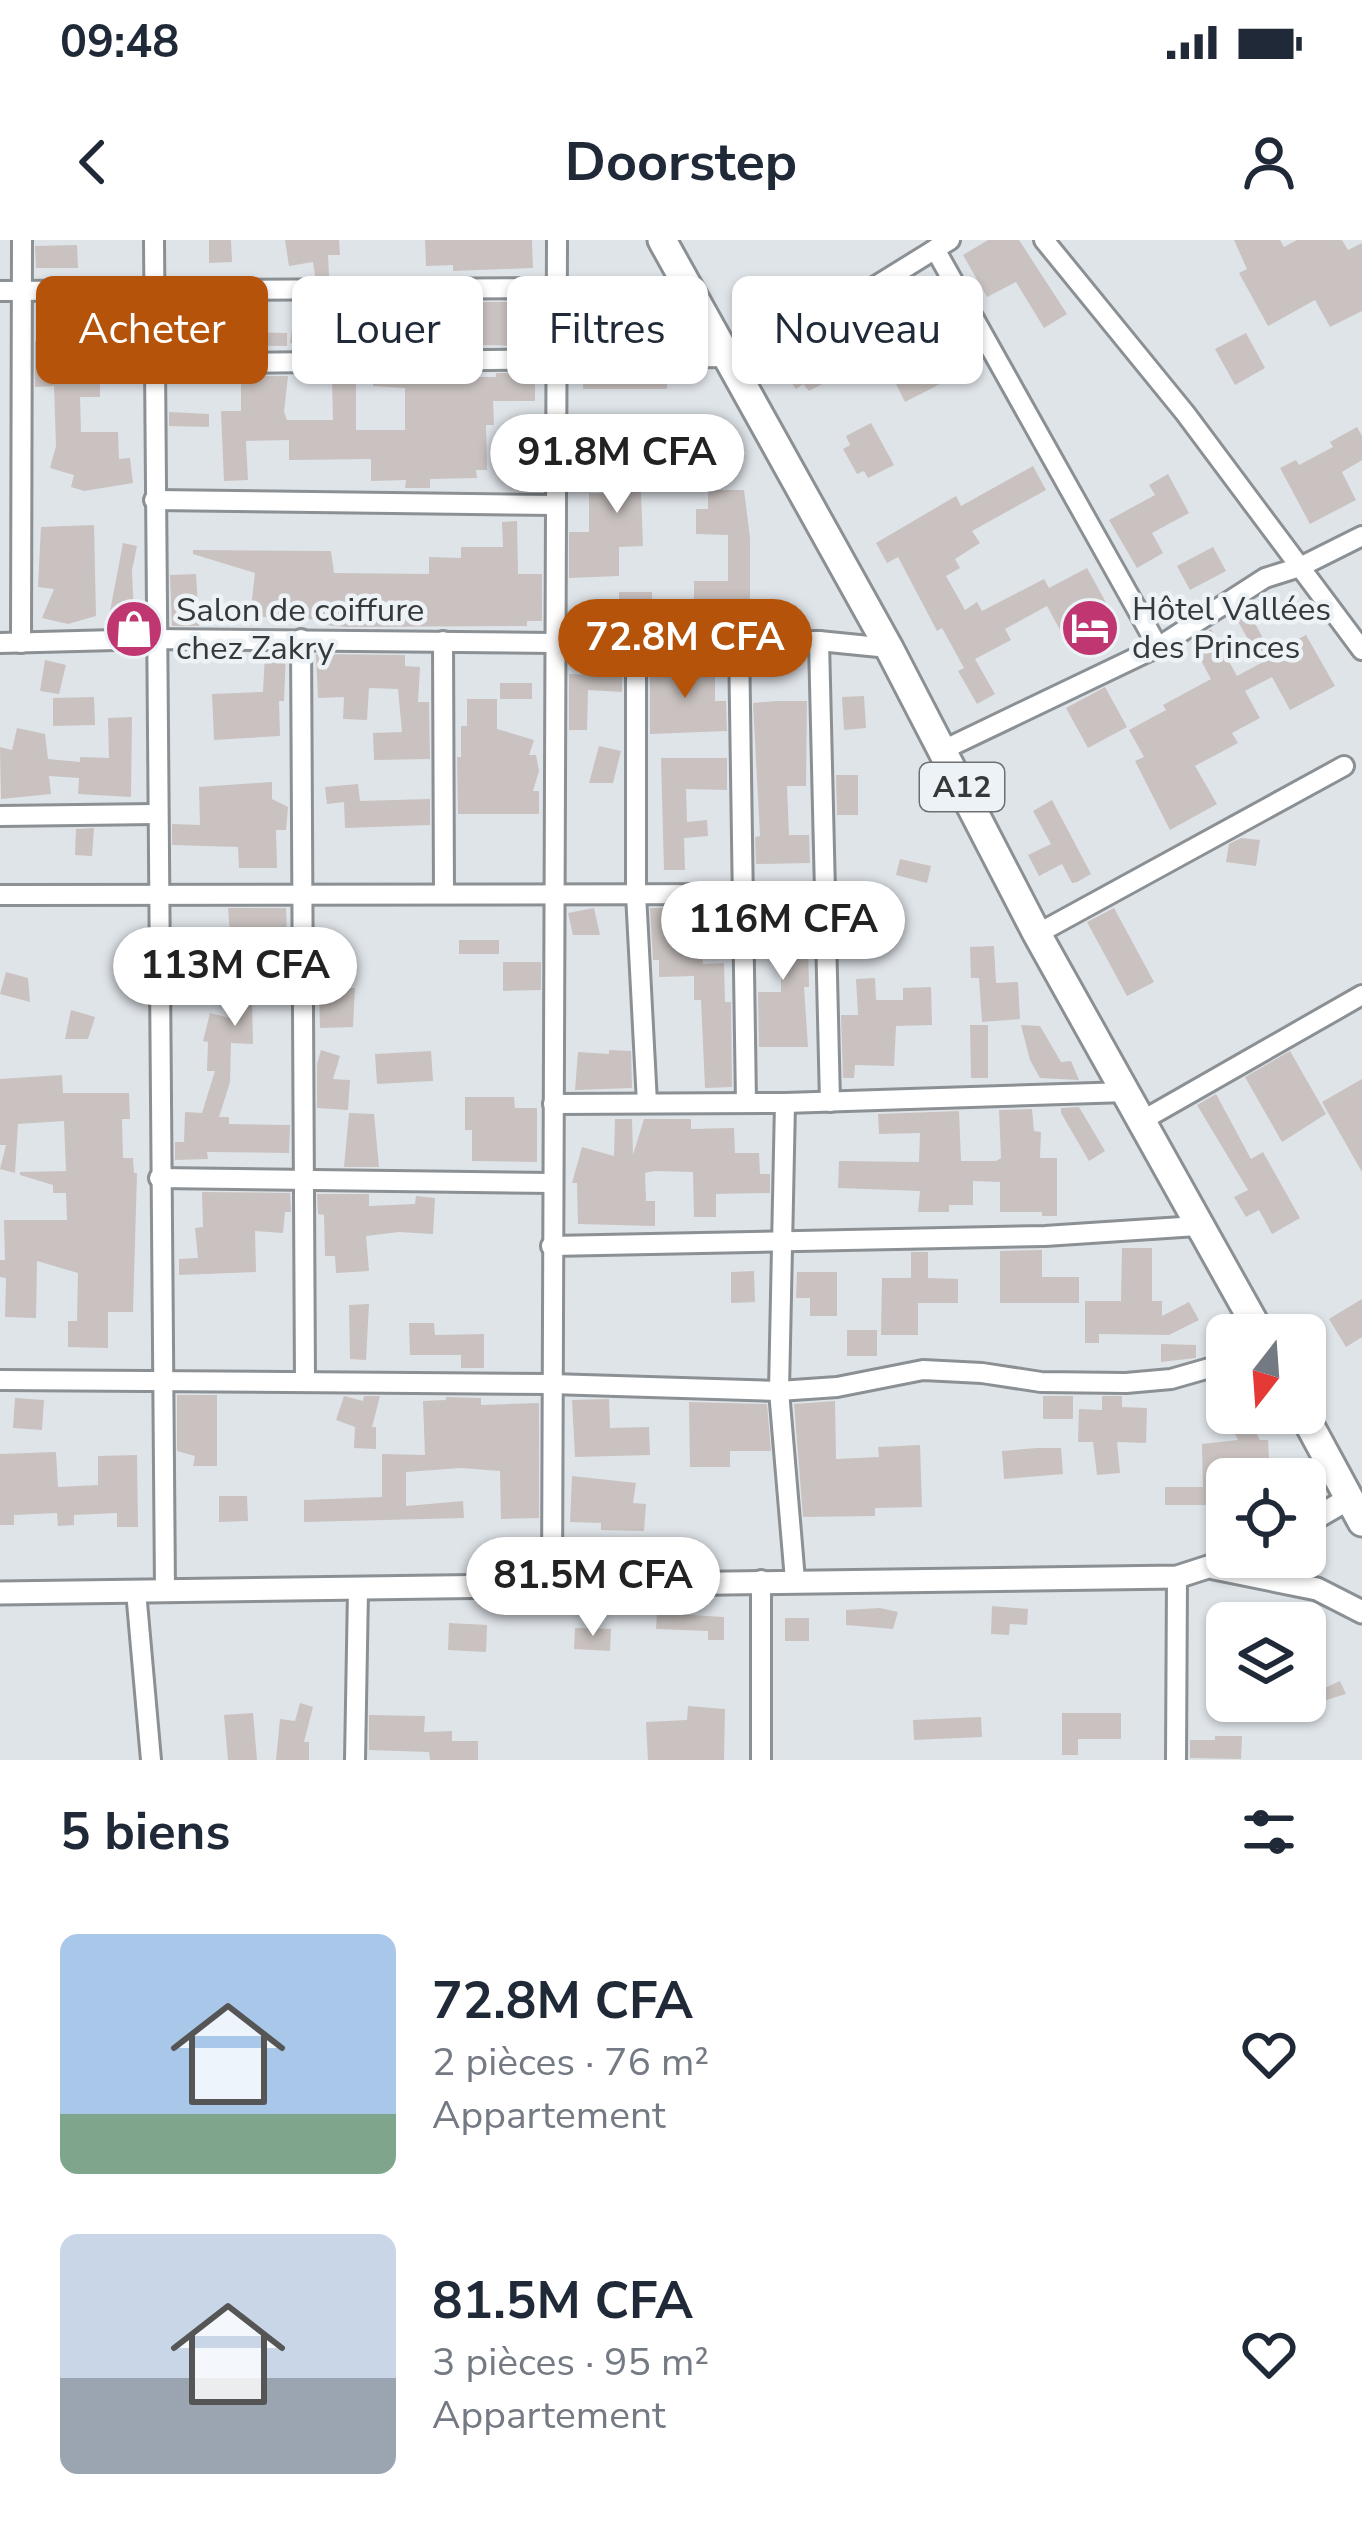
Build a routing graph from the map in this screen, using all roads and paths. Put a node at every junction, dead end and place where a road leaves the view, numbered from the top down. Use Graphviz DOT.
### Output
graph roads {
  1 [pos="22,240"];
  2 [pos="154,240"];
  3 [pos="557,240"];
  4 [pos="1045,240"];
  5 [pos="666,241"];
  6 [pos="942,245"];
  7 [pos="154,276"];
  8 [pos="556,276"];
  9 [pos="507,288"];
  10 [pos="268,289"];
  11 [pos="22,291"];
  12 [pos="36,291"];
  13 [pos="0,292"];
  14 [pos="507,361"];
  15 [pos="268,363"];
  16 [pos="708,364"];
  17 [pos="730,365"];
  18 [pos="154,384"];
  19 [pos="556,384"];
  20 [pos="154,500"];
  21 [pos="556,505"];
  22 [pos="1362,536"];
  23 [pos="1300,567"];
  24 [pos="155,639"];
  25 [pos="301,639"];
  26 [pos="819,640"];
  27 [pos="443,641"];
  28 [pos="739,641"];
  29 [pos="636,642"];
  30 [pos="0,643"];
  31 [pos="21,643"];
  32 [pos="554,643"];
  33 [pos="1158,647"];
  34 [pos="889,648"];
  35 [pos="1362,650"];
  36 [pos="943,750"];
  37 [pos="1344,766"];
  38 [pos="156,814"];
  39 [pos="0,816"];
  40 [pos="444,894"];
  41 [pos="553,894"];
  42 [pos="636,894"];
  43 [pos="740,894"];
  44 [pos="824,894"];
  45 [pos="0,895"];
  46 [pos="157,895"];
  47 [pos="303,895"];
  48 [pos="1036,934"];
  49 [pos="1362,995"];
  50 [pos="1126,1092"];
  51 [pos="830,1102"];
  52 [pos="553,1103"];
  53 [pos="647,1103"];
  54 [pos="746,1103"];
  55 [pos="785,1103"];
  56 [pos="1143,1120"];
  57 [pos="159,1178"];
  58 [pos="304,1181"];
  59 [pos="552,1184"];
  60 [pos="1196,1226"];
  61 [pos="784,1243"];
  62 [pos="551,1246"];
  63 [pos="1248,1314"];
  64 [pos="1206,1370"];
  65 [pos="0,1380"];
  66 [pos="161,1381"];
  67 [pos="305,1382"];
  68 [pos="551,1384"];
  69 [pos="779,1391"];
  70 [pos="1314,1434"];
  71 [pos="1356,1510"];
  72 [pos="1326,1518"];
  73 [pos="1206,1567"];
  74 [pos="1177,1577"];
  75 [pos="1265,1578"];
  76 [pos="761,1580"];
  77 [pos="795,1580"];
  78 [pos="553,1588"];
  79 [pos="358,1590"];
  80 [pos="136,1591"];
  81 [pos="164,1591"];
  82 [pos="0,1593"];
  83 [pos="1362,1612"];
  84 [pos="151,1760"];
  85 [pos="355,1760"];
  86 [pos="761,1760"];
  87 [pos="1176,1760"];
  1 -- 11 [label="street"];
  2 -- 7 [label="street"];
  3 -- 8 [label="street"];
  4 -- 23 [label="street"];
  5 -- 17 [label="main road, A12"];
  6 -- 17 [label="street"];
  6 -- 33 [label="street"];
  9 -- 10 [label="street"];
  11 -- 12 [label="street"];
  11 -- 13 [label="street"];
  11 -- 31 [label="street"];
  14 -- 15 [label="street"];
  16 -- 17 [label="street"];
  17 -- 34 [label="main road, A12"];
  18 -- 20 [label="street"];
  19 -- 21 [label="street"];
  20 -- 21 [label="street"];
  20 -- 24 [label="street"];
  21 -- 32 [label="street"];
  22 -- 23 [label="street"];
  23 -- 33 [label="street"];
  23 -- 35 [label="street"];
  24 -- 25 [label="street"];
  24 -- 31 [label="street"];
  24 -- 38 [label="street"];
  25 -- 27 [label="street"];
  25 -- 47 [label="street"];
  26 -- 28 [label="street"];
  26 -- 34 [label="street"];
  26 -- 44 [label="street"];
  27 -- 32 [label="street"];
  27 -- 40 [label="street"];
  28 -- 29 [label="street"];
  28 -- 43 [label="street"];
  29 -- 32 [label="street"];
  29 -- 42 [label="street"];
  30 -- 31 [label="street"];
  32 -- 41 [label="street"];
  33 -- 36 [label="street"];
  34 -- 36 [label="main road, A12"];
  36 -- 48 [label="main road, A12"];
  37 -- 48 [label="street"];
  38 -- 39 [label="street"];
  38 -- 46 [label="street"];
  40 -- 41 [label="street"];
  40 -- 47 [label="street"];
  41 -- 42 [label="street"];
  41 -- 52 [label="street"];
  42 -- 43 [label="street"];
  42 -- 53 [label="street"];
  43 -- 44 [label="street"];
  43 -- 54 [label="street"];
  44 -- 51 [label="street"];
  45 -- 46 [label="street"];
  46 -- 47 [label="street"];
  46 -- 57 [label="street"];
  47 -- 58 [label="street"];
  48 -- 50 [label="main road, A12"];
  49 -- 56 [label="street"];
  50 -- 51 [label="street"];
  50 -- 56 [label="main road, A12"];
  51 -- 55 [label="street"];
  52 -- 53 [label="street"];
  52 -- 59 [label="street"];
  53 -- 54 [label="street"];
  54 -- 55 [label="street"];
  55 -- 61 [label="street"];
  56 -- 60 [label="main road, A12"];
  57 -- 58 [label="street"];
  57 -- 66 [label="street"];
  58 -- 59 [label="street"];
  58 -- 67 [label="street"];
  59 -- 62 [label="street"];
  60 -- 61 [label="street"];
  60 -- 63 [label="main road, A12"];
  61 -- 62 [label="street"];
  61 -- 69 [label="street"];
  62 -- 68 [label="street"];
  64 -- 69 [label="street"];
  65 -- 66 [label="street"];
  66 -- 67 [label="street"];
  66 -- 81 [label="street"];
  67 -- 68 [label="street"];
  68 -- 69 [label="street"];
  68 -- 78 [label="street"];
  69 -- 77 [label="street"];
  70 -- 71 [label="main road"];
  71 -- 72 [label="street"];
  73 -- 74 [label="street"];
  74 -- 77 [label="street"];
  74 -- 87 [label="street"];
  75 -- 83 [label="street"];
  76 -- 77 [label="street"];
  76 -- 78 [label="street"];
  76 -- 86 [label="street"];
  78 -- 79 [label="street"];
  79 -- 81 [label="street"];
  79 -- 85 [label="street"];
  80 -- 81 [label="street"];
  80 -- 82 [label="street"];
  80 -- 84 [label="street"];
}
